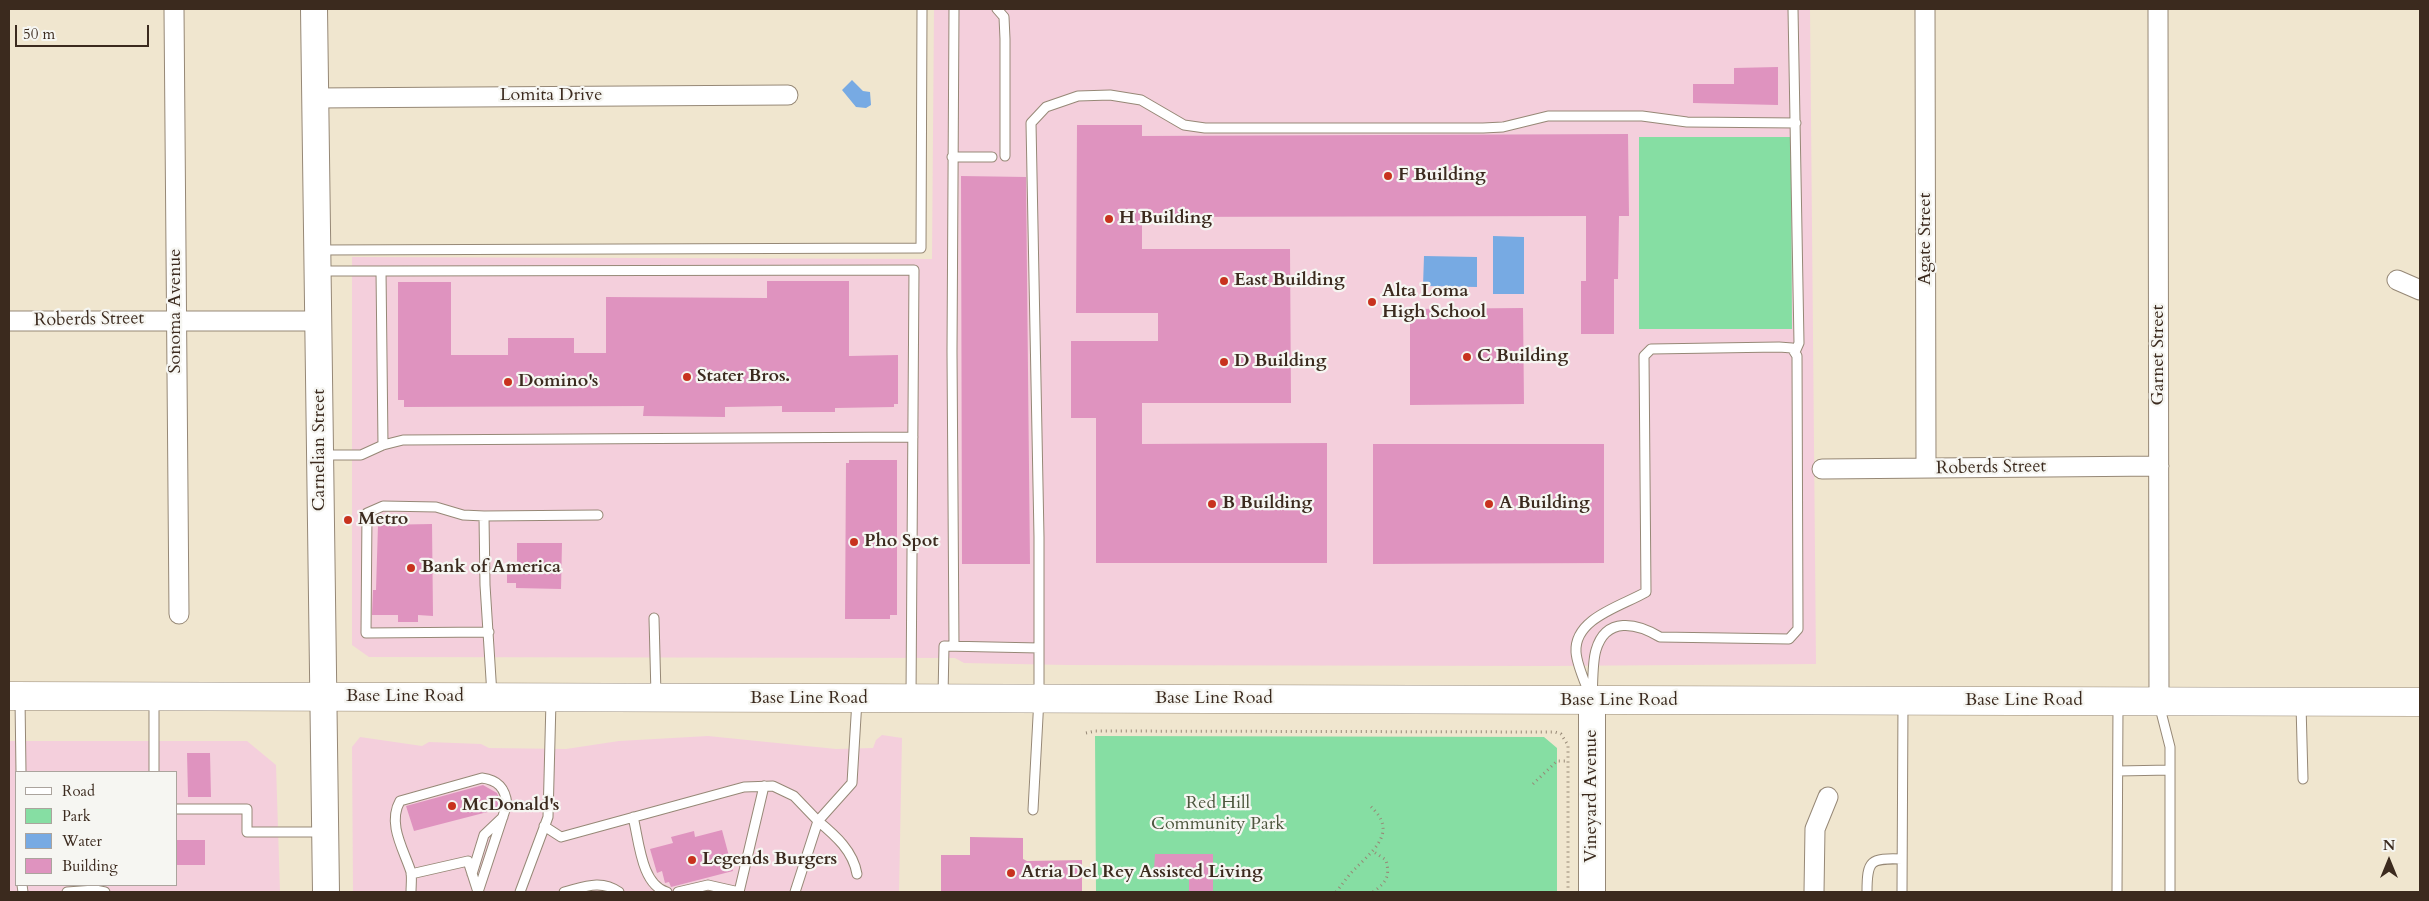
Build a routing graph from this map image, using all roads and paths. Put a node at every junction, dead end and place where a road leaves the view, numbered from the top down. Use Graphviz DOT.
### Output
graph roads {
  1 [pos="174,9"];
  2 [pos="314,9"];
  3 [pos="922,9"];
  4 [pos="954,9"];
  5 [pos="997,9"];
  6 [pos="1793,9"];
  7 [pos="1925,9"];
  8 [pos="2158,9"];
  9 [pos="788,94"];
  10 [pos="314,98"];
  11 [pos="1796,123"];
  12 [pos="1005,156"];
  13 [pos="952,157"];
  14 [pos="992,157"];
  15 [pos="318,260"];
  16 [pos="381,271"];
  17 [pos="2396,280"];
  18 [pos="2420,290"];
  19 [pos="176,320"];
  20 [pos="9,321"];
  21 [pos="320,321"];
  22 [pos="1795,352"];
  23 [pos="913,438"];
  24 [pos="383,446"];
  25 [pos="320,455"];
  26 [pos="2159,466"];
  27 [pos="1926,468"];
  28 [pos="1822,469"];
  29 [pos="598,515"];
  30 [pos="484,516"];
  31 [pos="179,614"];
  32 [pos="654,618"];
  33 [pos="489,632"];
  34 [pos="954,646"];
  35 [pos="1039,648"];
  36 [pos="14,696"];
  37 [pos="154,696"];
  38 [pos="322,697"];
  39 [pos="492,698"];
  40 [pos="552,698"];
  41 [pos="656,698"];
  42 [pos="1039,698"];
  43 [pos="858,699"];
  44 [pos="911,699"];
  45 [pos="943,699"];
  46 [pos="1592,701"];
  47 [pos="1903,701"];
  48 [pos="2159,701"];
  49 [pos="2118,702"];
  50 [pos="2301,702"];
  51 [pos="2420,702"];
  52 [pos="1086,733"];
  53 [pos="1568,761"];
  54 [pos="2118,770"];
  55 [pos="2170,770"];
  56 [pos="21,771"];
  57 [pos="154,771"];
  58 [pos="2303,779"];
  59 [pos="1533,784"];
  60 [pos="764,786"];
  61 [pos="1828,797"];
  62 [pos="1369,805"];
  63 [pos="178,809"];
  64 [pos="1034,810"];
  65 [pos="504,817"];
  66 [pos="633,817"];
  67 [pos="818,821"];
  68 [pos="544,826"];
  69 [pos="324,832"];
  70 [pos="1374,852"];
  71 [pos="1902,859"];
  72 [pos="411,874"];
  73 [pos="472,874"];
  74 [pos="857,874"];
  75 [pos="67,892"];
  76 [pos="105,892"];
  77 [pos="326,892"];
  78 [pos="411,892"];
  79 [pos="478,892"];
  80 [pos="520,892"];
  81 [pos="564,892"];
  82 [pos="619,892"];
  83 [pos="668,892"];
  84 [pos="678,892"];
  85 [pos="739,892"];
  86 [pos="795,892"];
  87 [pos="1336,892"];
  88 [pos="1374,892"];
  89 [pos="1568,892"];
  90 [pos="1592,892"];
  91 [pos="1814,892"];
  92 [pos="1867,892"];
  93 [pos="1902,892"];
  94 [pos="2117,892"];
  95 [pos="2170,892"];
  1 -- 19 [label="street, Sonoma Avenue"];
  2 -- 10 [label="main road, Carnelian Street"];
  3 -- 15 [label="lane"];
  4 -- 13 [label="lane"];
  5 -- 12 [label="lane"];
  6 -- 11 [label="lane"];
  7 -- 27 [label="street, Agate Street"];
  8 -- 26 [label="street, Garnet Street"];
  9 -- 10 [label="street, Lomita Drive"];
  10 -- 15 [label="main road, Carnelian Street"];
  11 -- 22 [label="lane"];
  11 -- 35 [label="lane"];
  13 -- 14 [label="lane"];
  13 -- 34 [label="lane"];
  15 -- 16 [label="lane"];
  15 -- 21 [label="main road, Carnelian Street"];
  16 -- 23 [label="lane"];
  16 -- 24 [label="lane"];
  17 -- 18 [label="street"];
  19 -- 20 [label="street, Roberds Street"];
  19 -- 21 [label="street, Roberds Street"];
  19 -- 31 [label="street, Sonoma Avenue"];
  21 -- 25 [label="main road, Carnelian Street"];
  22 -- 46 [label="lane"];
  22 -- 46 [label="lane"];
  23 -- 24 [label="lane"];
  23 -- 44 [label="lane"];
  24 -- 25 [label="lane"];
  25 -- 38 [label="main road, Carnelian Street"];
  26 -- 27 [label="street, Roberds Street"];
  26 -- 48 [label="street, Garnet Street"];
  27 -- 28 [label="street, Roberds Street"];
  29 -- 30 [label="lane"];
  30 -- 33 [label="lane"];
  30 -- 33 [label="lane"];
  32 -- 41 [label="lane"];
  33 -- 39 [label="lane"];
  34 -- 35 [label="lane"];
  34 -- 45 [label="lane"];
  35 -- 42 [label="lane"];
  36 -- 37 [label="main road, Base Line Road"];
  36 -- 56 [label="lane"];
  37 -- 38 [label="main road, Base Line Road"];
  37 -- 57 [label="lane"];
  38 -- 39 [label="main road, Base Line Road"];
  38 -- 69 [label="main road, Carnelian Street"];
  39 -- 40 [label="main road, Base Line Road"];
  40 -- 41 [label="main road, Base Line Road"];
  40 -- 68 [label="lane"];
  41 -- 43 [label="main road, Base Line Road"];
  42 -- 45 [label="main road, Base Line Road"];
  42 -- 46 [label="main road, Base Line Road"];
  42 -- 64 [label="lane"];
  43 -- 44 [label="main road, Base Line Road"];
  43 -- 67 [label="lane"];
  44 -- 45 [label="main road, Base Line Road"];
  46 -- 47 [label="main road, Base Line Road"];
  46 -- 90 [label="main road, Vineyard Avenue"];
  47 -- 49 [label="main road, Base Line Road"];
  47 -- 71 [label="lane"];
  48 -- 49 [label="main road, Base Line Road"];
  48 -- 50 [label="main road, Base Line Road"];
  48 -- 55 [label="lane"];
  49 -- 54 [label="lane"];
  50 -- 51 [label="main road, Base Line Road"];
  50 -- 58 [label="lane"];
  52 -- 53 [label="path"];
  53 -- 59 [label="path"];
  53 -- 89 [label="path"];
  54 -- 55 [label="lane"];
  54 -- 94 [label="lane"];
  55 -- 95 [label="lane"];
  60 -- 66 [label="lane"];
  60 -- 67 [label="lane"];
  60 -- 85 [label="lane"];
  61 -- 91 [label="street"];
  62 -- 70 [label="path"];
  63 -- 69 [label="lane"];
  65 -- 72 [label="lane"];
  65 -- 73 [label="lane"];
  65 -- 79 [label="lane"];
  66 -- 68 [label="lane"];
  66 -- 83 [label="lane"];
  67 -- 74 [label="lane"];
  67 -- 86 [label="lane"];
  68 -- 80 [label="lane"];
  69 -- 77 [label="main road, Carnelian Street"];
  70 -- 87 [label="path"];
  70 -- 88 [label="path"];
  71 -- 92 [label="lane"];
  71 -- 93 [label="lane"];
  72 -- 73 [label="lane"];
  72 -- 78 [label="lane"];
  73 -- 79 [label="lane"];
  75 -- 76 [label="lane"];
  81 -- 82 [label="lane"];
  84 -- 85 [label="lane"];
}
